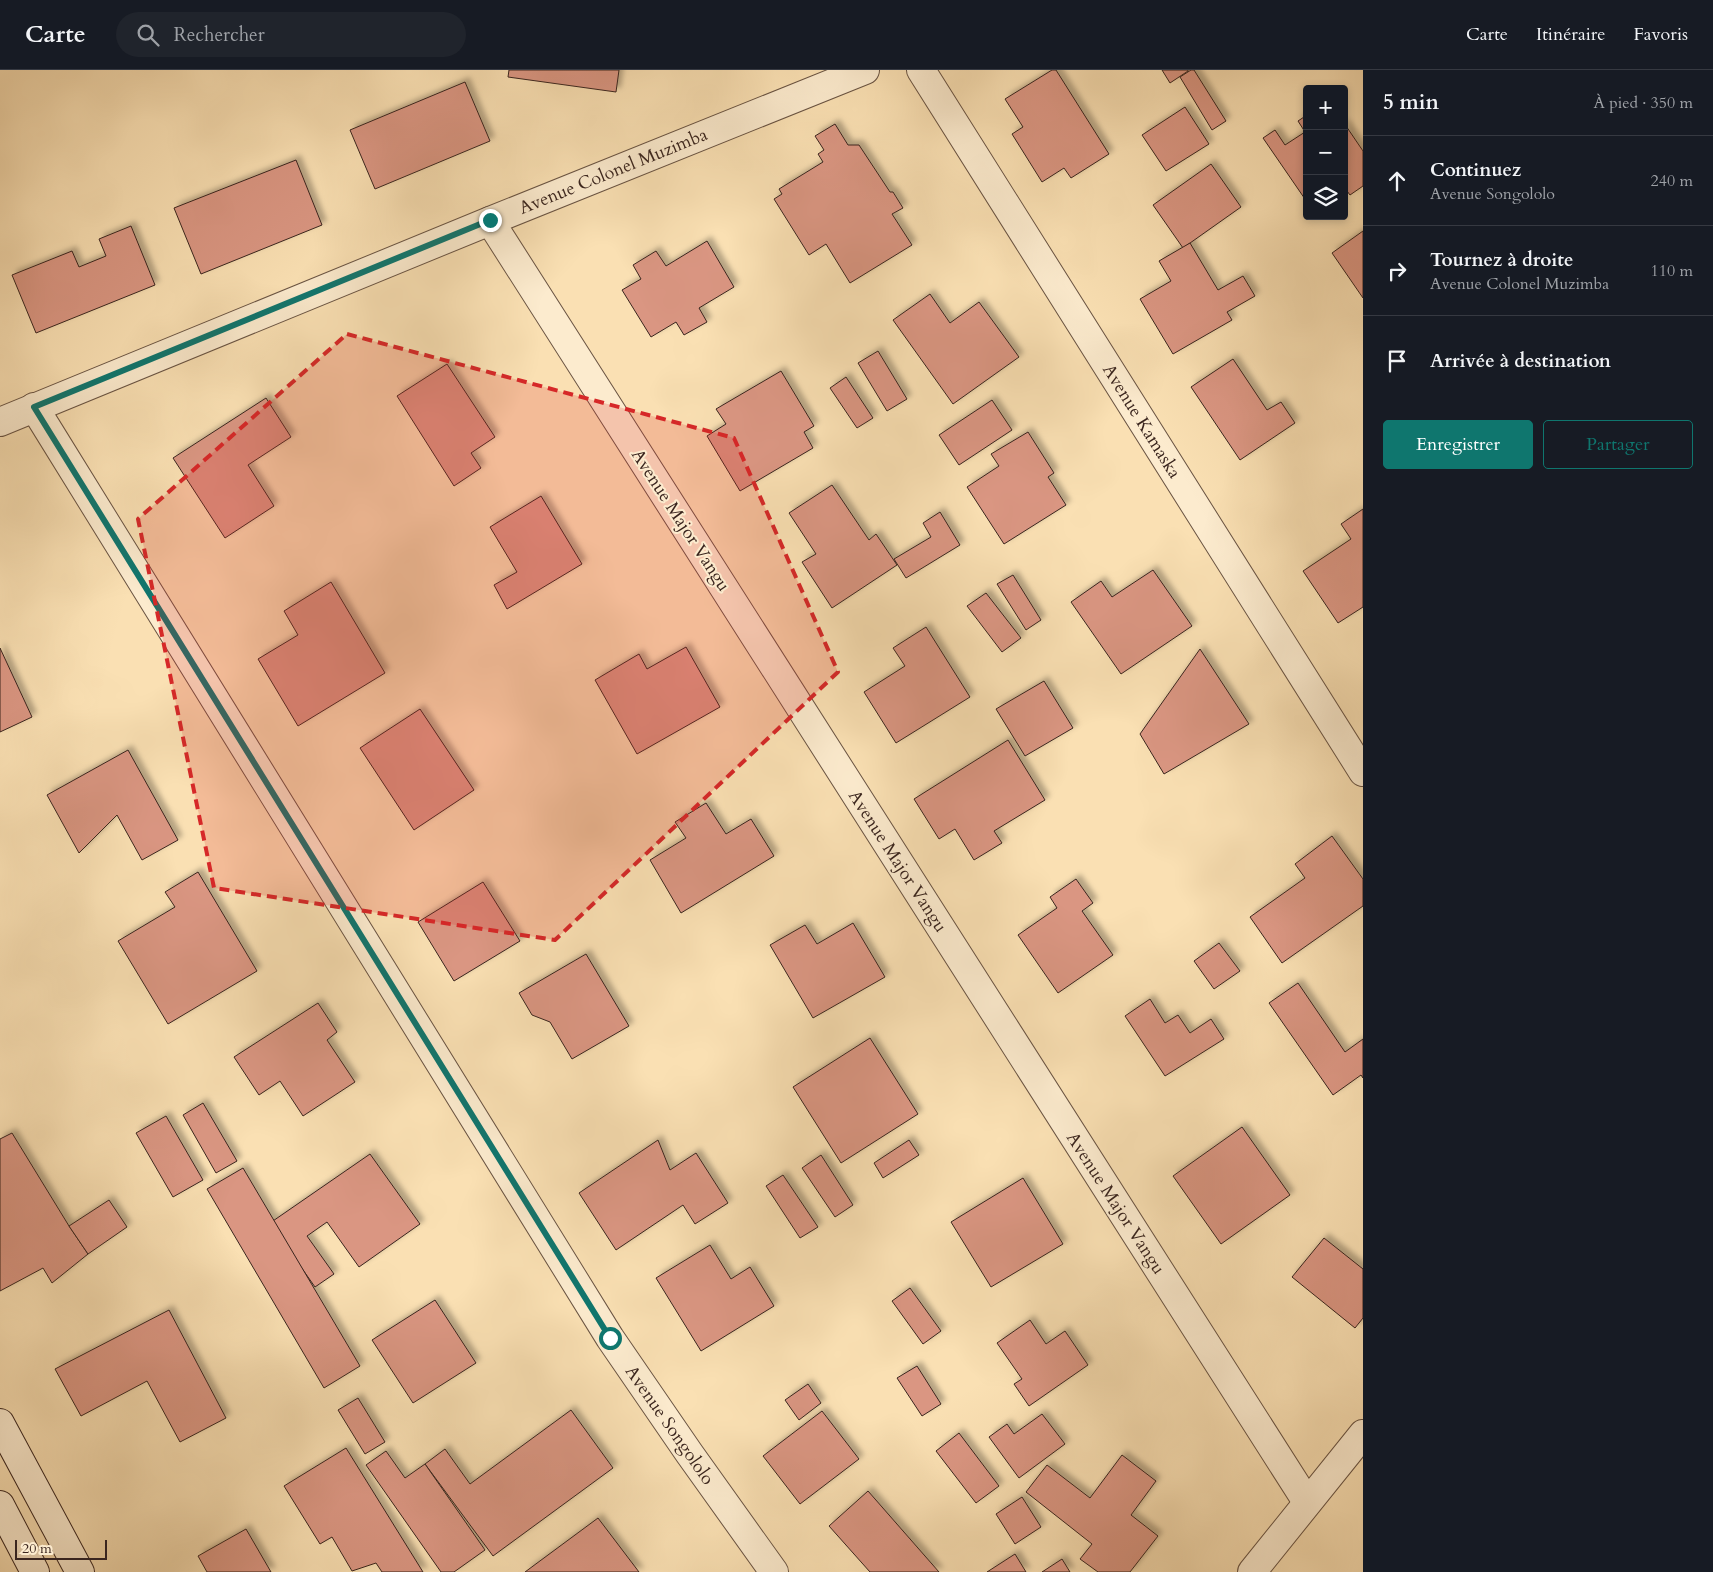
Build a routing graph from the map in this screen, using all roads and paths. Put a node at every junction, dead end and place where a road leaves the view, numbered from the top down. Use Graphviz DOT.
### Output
graph roads {
  1 [pos="865,70"];
  2 [pos="921,70"];
  3 [pos="490,220"];
  4 [pos="34,407"];
  5 [pos="0,422"];
  6 [pos="1363,772"];
  7 [pos="0,1423"];
  8 [pos="1363,1434"];
  9 [pos="1307,1502"];
  10 [pos="0,1505"];
  11 [pos="35,1572"];
  12 [pos="80,1572"];
  13 [pos="774,1572"];
  14 [pos="1252,1572"];
  1 -- 3 [label="street, Avenue Colonel Muzimba"];
  2 -- 6 [label="street, Avenue Kamaska"];
  3 -- 4 [label="street, Avenue Colonel Muzimba"];
  3 -- 9 [label="street, Avenue Major Vangu"];
  4 -- 5 [label="street, Avenue Colonel Muzimba"];
  4 -- 13 [label="street, Avenue Songololo"];
  7 -- 12 [label="street"];
  8 -- 9 [label="street"];
  9 -- 14 [label="street"];
  10 -- 11 [label="street"];
}
